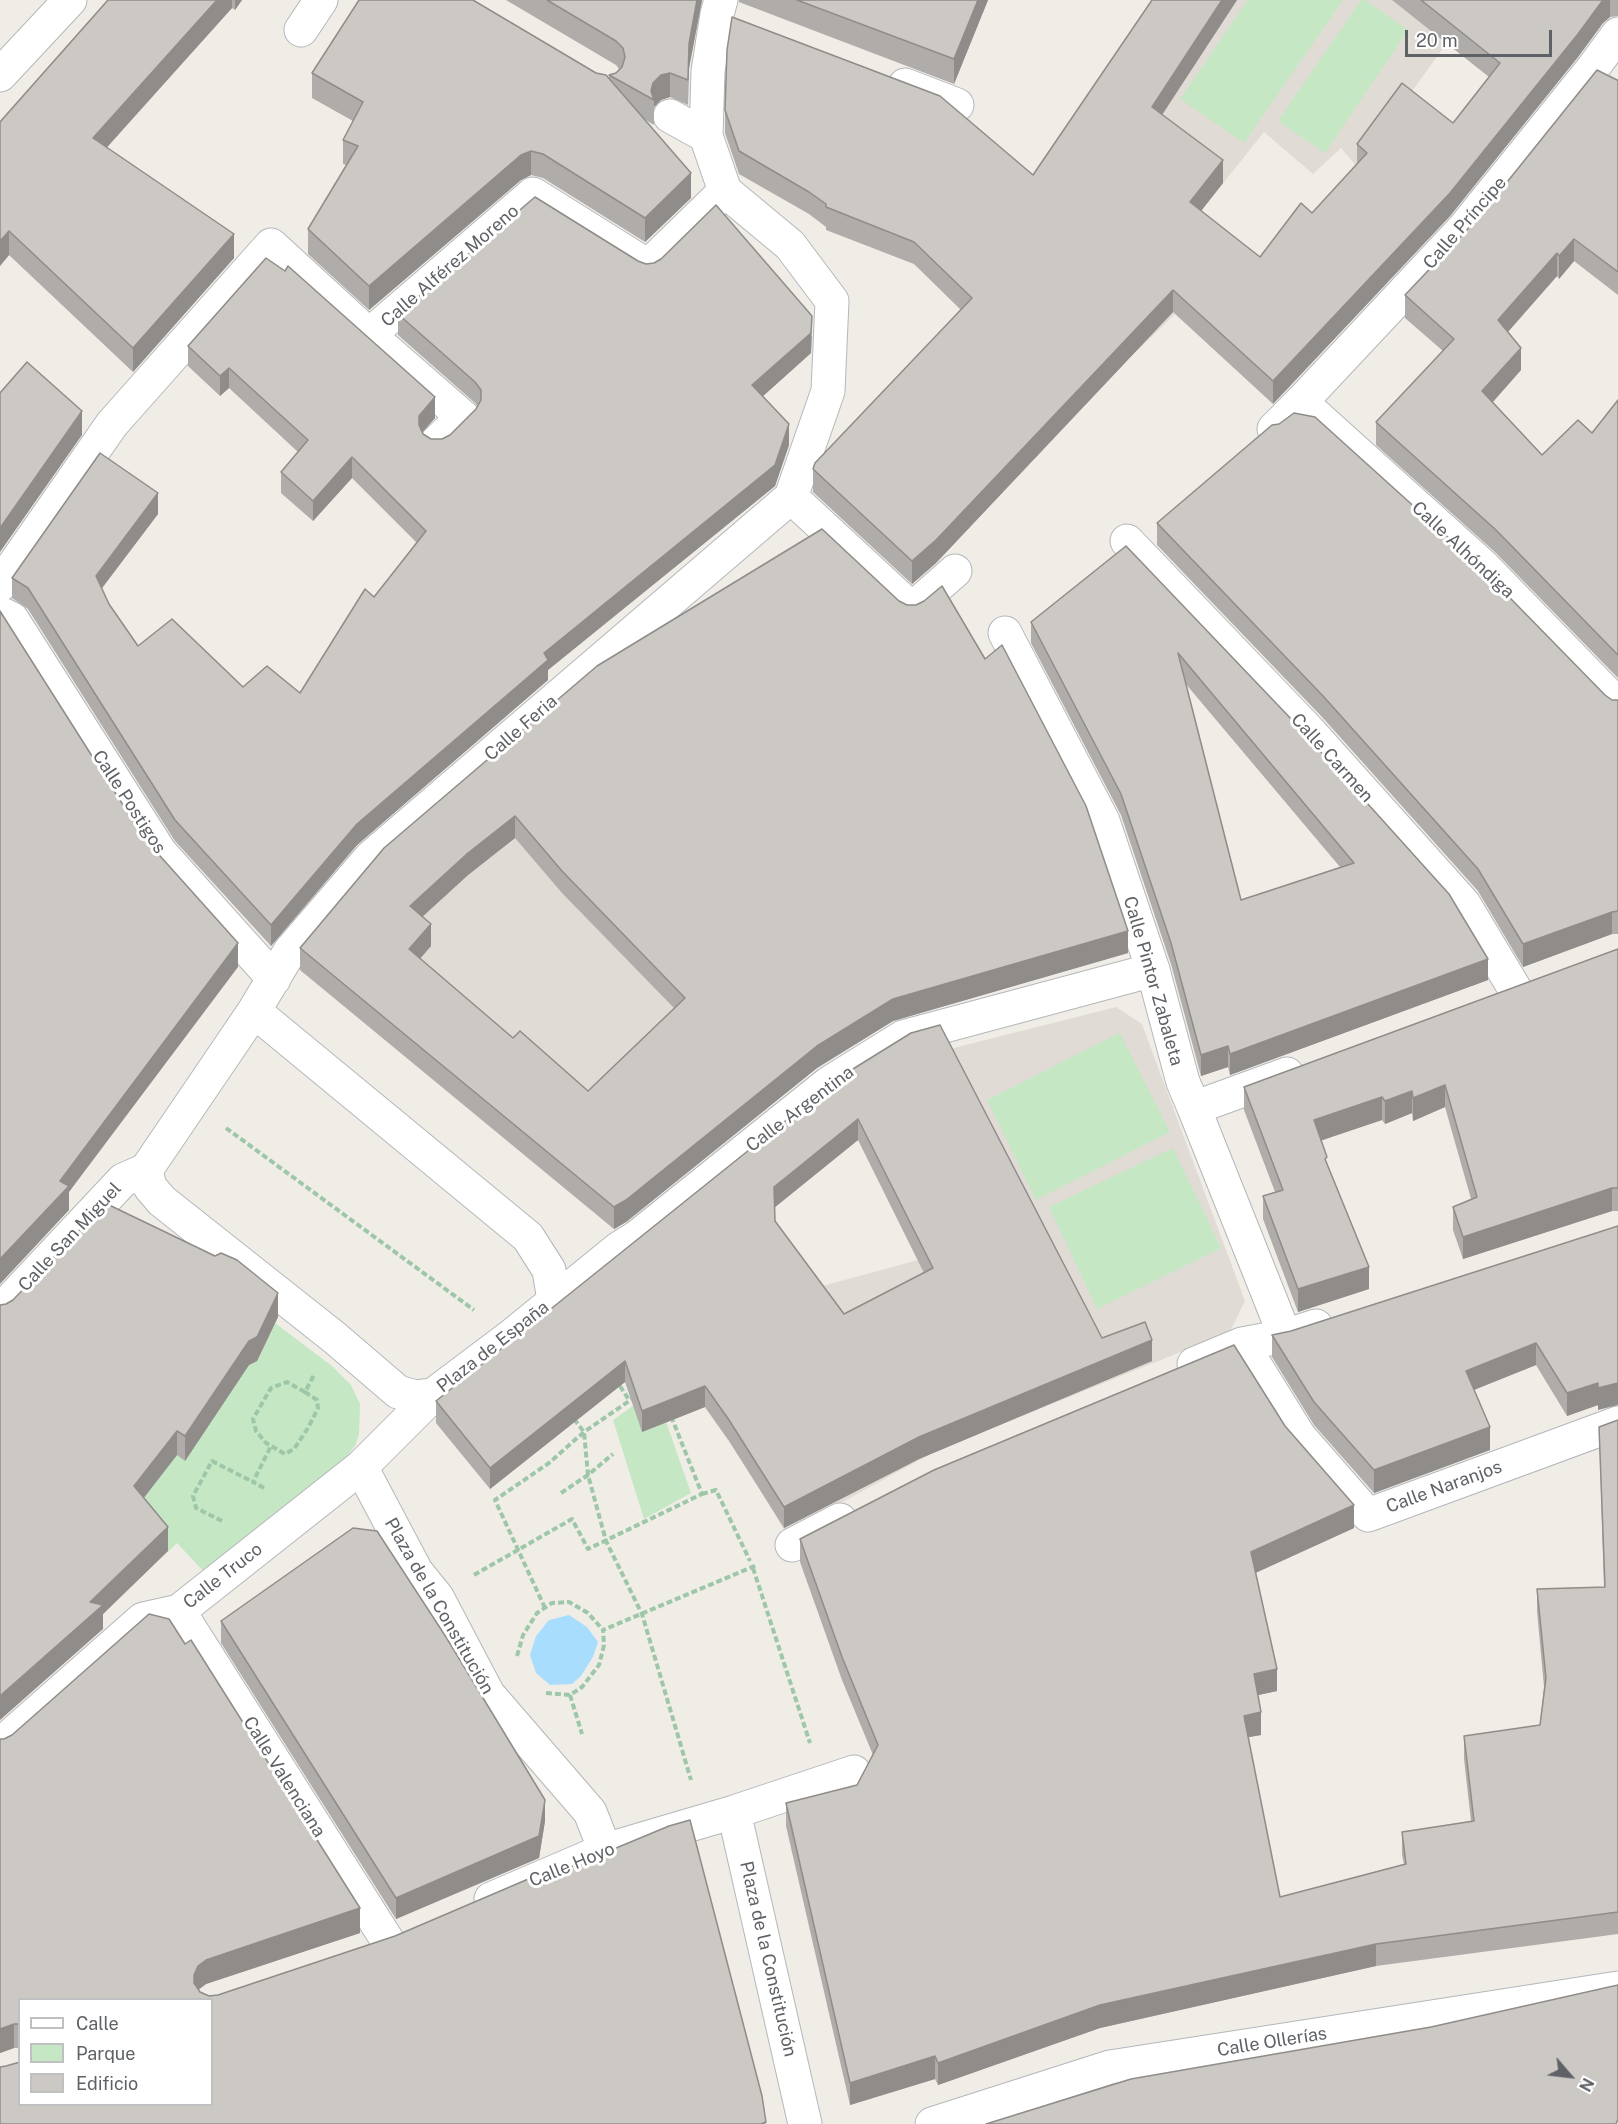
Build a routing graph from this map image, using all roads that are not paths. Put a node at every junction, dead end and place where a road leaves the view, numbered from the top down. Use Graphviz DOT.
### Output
graph roads {
  1 [pos="70,0"];
  2 [pos="321,0"];
  3 [pos="719,7"];
  4 [pos="750,26"];
  5 [pos="301,30"];
  6 [pos="1618,34"];
  7 [pos="0,75"];
  8 [pos="880,76"];
  9 [pos="1606,76"];
  10 [pos="957,105"];
  11 [pos="670,116"];
  12 [pos="706,136"];
  13 [pos="725,191"];
  14 [pos="369,335"];
  15 [pos="1301,402"];
  16 [pos="1274,429"];
  17 [pos="437,442"];
  18 [pos="791,497"];
  19 [pos="1128,541"];
  20 [pos="955,571"];
  21 [pos="0,585"];
  22 [pos="4,622"];
  23 [pos="1005,633"];
  24 [pos="1618,705"];
  25 [pos="1154,970"];
  26 [pos="274,979"];
  27 [pos="1483,1003"];
  28 [pos="254,1011"];
  29 [pos="1316,1064"];
  30 [pos="1194,1108"];
  31 [pos="146,1170"];
  32 [pos="554,1300"];
  33 [pos="0,1311"];
  34 [pos="1340,1318"];
  35 [pos="1285,1336"];
  36 [pos="1242,1344"];
  37 [pos="1166,1376"];
  38 [pos="433,1395"];
  39 [pos="1618,1423"];
  40 [pos="361,1467"];
  41 [pos="864,1508"];
  42 [pos="792,1545"];
  43 [pos="179,1611"];
  44 [pos="0,1745"];
  45 [pos="854,1772"];
  46 [pos="734,1812"];
  47 [pos="605,1850"];
  48 [pos="465,1911"];
  49 [pos="422,1929"];
  50 [pos="389,1943"];
  51 [pos="356,1954"];
  52 [pos="1618,1988"];
  53 [pos="805,2124"];
  54 [pos="932,2124"];
  1 -- 7 [label="street"];
  2 -- 5 [label="street"];
  3 -- 4 [label="street"];
  3 -- 12 [label="street"];
  6 -- 9 [label="street, Calle Príncipe"];
  8 -- 10 [label="street"];
  9 -- 15 [label="street, Calle Príncipe"];
  11 -- 12 [label="street"];
  12 -- 13 [label="street"];
  13 -- 14 [label="street, Calle Alférez Moreno"];
  13 -- 18 [label="street"];
  14 -- 17 [label="street"];
  14 -- 21 [label="street, Calle Alférez Moreno"];
  15 -- 16 [label="street, Calle Príncipe"];
  15 -- 24 [label="street, Calle Alhóndiga"];
  18 -- 20 [label="street"];
  18 -- 26 [label="street, Calle Feria"];
  19 -- 27 [label="street, Calle Carmen"];
  22 -- 26 [label="street, Calle Postigos"];
  23 -- 25 [label="street, Calle Pintor Zabaleta"];
  25 -- 30 [label="street, Calle Pintor Zabaleta"];
  25 -- 32 [label="street, Calle Argentina"];
  26 -- 28 [label="street"];
  28 -- 31 [label="street"];
  28 -- 32 [label="street, Plaza de España"];
  29 -- 30 [label="street"];
  30 -- 35 [label="street, Calle Pintor Zabaleta"];
  31 -- 33 [label="street, Calle San Miguel"];
  31 -- 38 [label="street, Plaza de España"];
  32 -- 38 [label="street, Plaza de España"];
  34 -- 35 [label="street"];
  35 -- 36 [label="street"];
  36 -- 37 [label="street"];
  36 -- 39 [label="street, Calle Naranjos"];
  38 -- 40 [label="street"];
  40 -- 43 [label="street, Calle Truco"];
  40 -- 47 [label="street, Plaza de la Constitución"];
  41 -- 42 [label="street"];
  43 -- 44 [label="street, Calle Truco"];
  43 -- 50 [label="street, Calle Valenciana"];
  45 -- 46 [label="street"];
  46 -- 47 [label="street, Calle Hoyo"];
  46 -- 53 [label="street, Plaza de la Constitución"];
  47 -- 48 [label="street, Calle Hoyo"];
  49 -- 50 [label="street"];
  50 -- 51 [label="street"];
  52 -- 54 [label="street, Calle Ollerías"];
}
